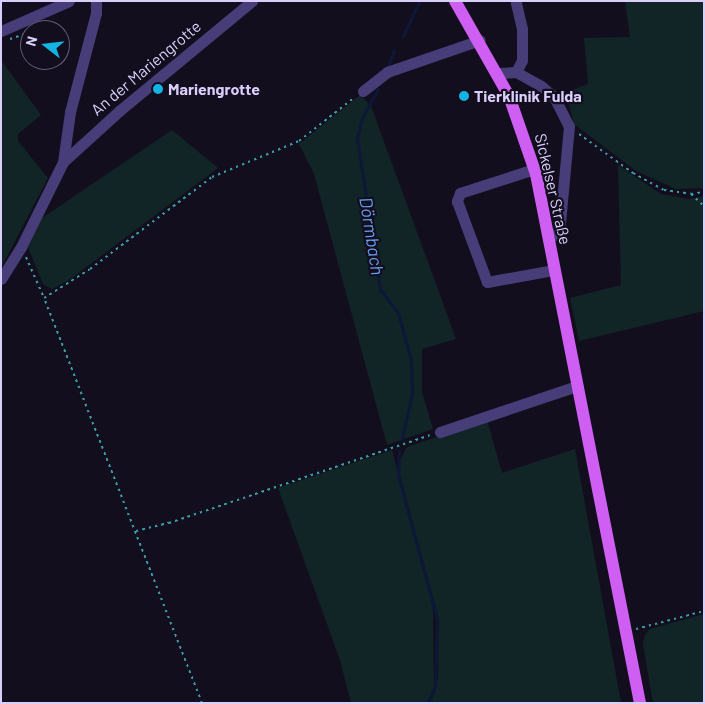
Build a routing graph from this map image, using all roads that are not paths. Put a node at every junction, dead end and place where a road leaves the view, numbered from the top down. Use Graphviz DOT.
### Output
graph roads {
  1 [pos="69,1"];
  2 [pos="96,1"];
  3 [pos="252,1"];
  4 [pos="456,1"];
  5 [pos="516,3"];
  6 [pos="5,35"];
  7 [pos="480,40"];
  8 [pos="516,72"];
  9 [pos="498,73"];
  10 [pos="362,91"];
  11 [pos="63,162"];
  12 [pos="534,170"];
  13 [pos="549,237"];
  14 [pos="554,270"];
  15 [pos="1,278"];
  16 [pos="578,392"];
  17 [pos="440,432"];
  18 [pos="640,703"];
  1 -- 6 [label="street"];
  2 -- 11 [label="street"];
  3 -- 11 [label="street, An der Mariengrotte"];
  4 -- 7 [label="main road, Sickelser Straße"];
  5 -- 8 [label="street"];
  7 -- 9 [label="main road, Sickelser Straße"];
  7 -- 10 [label="street"];
  8 -- 9 [label="street"];
  8 -- 13 [label="street"];
  9 -- 12 [label="main road, Sickelser Straße"];
  11 -- 15 [label="street"];
  12 -- 13 [label="main road, Sickelser Straße"];
  12 -- 14 [label="street"];
  13 -- 14 [label="main road, Sickelser Straße"];
  14 -- 16 [label="main road, Sickelser Straße"];
  16 -- 17 [label="street"];
  16 -- 18 [label="main road, Sickelser Straße"];
}
